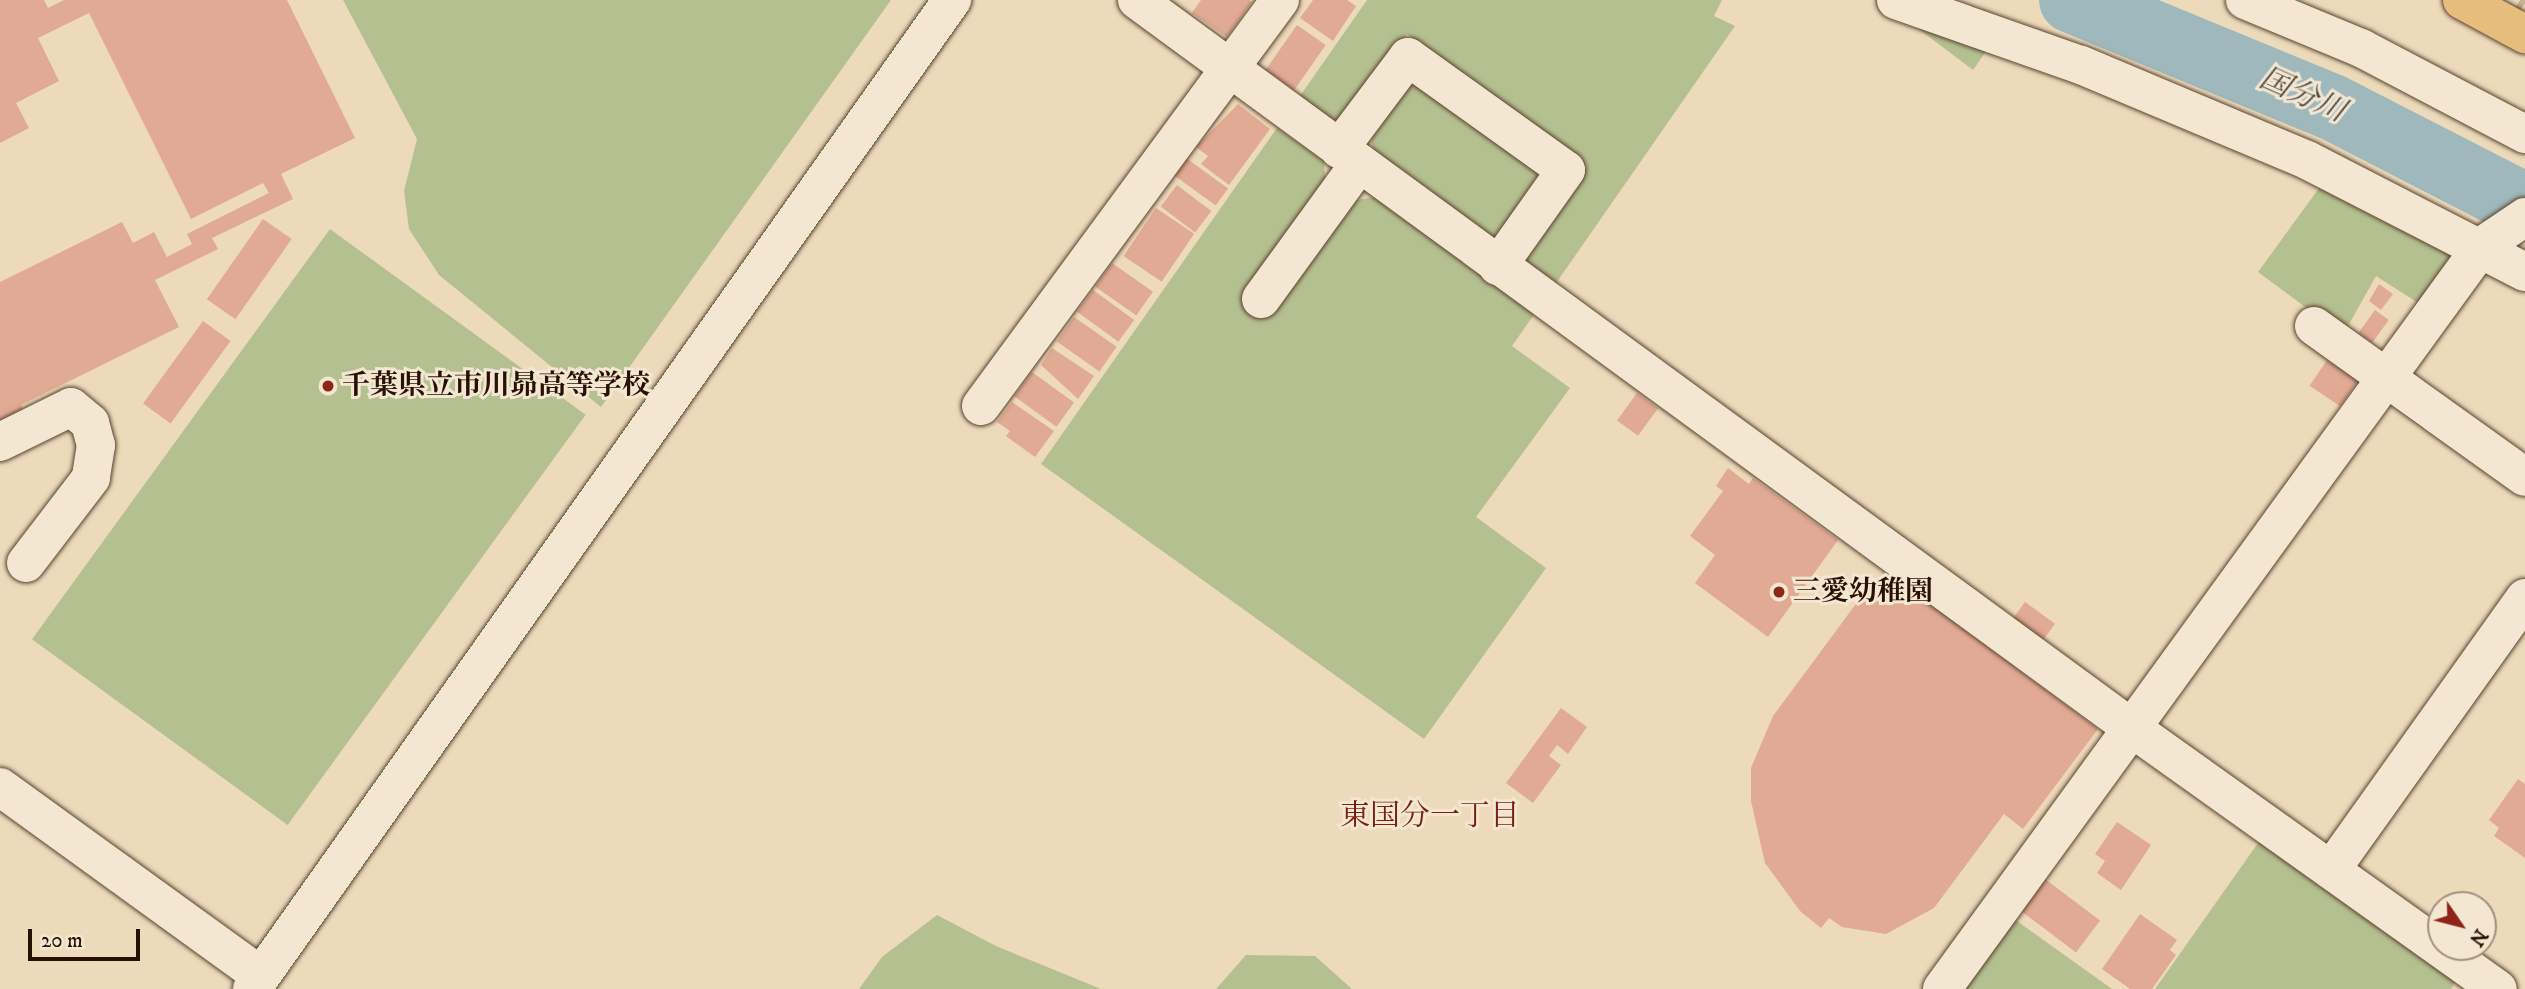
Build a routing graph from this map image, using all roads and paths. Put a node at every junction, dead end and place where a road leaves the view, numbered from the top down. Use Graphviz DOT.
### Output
graph roads {
  1 [pos="953,0"];
  2 [pos="1137,0"];
  3 [pos="1280,0"];
  4 [pos="1896,0"];
  5 [pos="2245,0"];
  6 [pos="2462,0"];
  7 [pos="2525,34"];
  8 [pos="1230,69"];
  9 [pos="2525,134"];
  10 [pos="1349,156"];
  11 [pos="2502,233"];
  12 [pos="1498,266"];
  13 [pos="2525,272"];
  14 [pos="1261,299"];
  15 [pos="2314,326"];
  16 [pos="2386,379"];
  17 [pos="981,406"];
  18 [pos="0,442"];
  19 [pos="2525,477"];
  20 [pos="26,563"];
  21 [pos="2525,598"];
  22 [pos="2133,729"];
  23 [pos="0,787"];
  24 [pos="2331,870"];
  25 [pos="257,982"];
  26 [pos="1941,989"];
  27 [pos="2498,989"];
  1 -- 25 [label="street"];
  2 -- 8 [label="street"];
  3 -- 8 [label="street"];
  4 -- 11 [label="street"];
  5 -- 9 [label="street"];
  6 -- 7 [label="highway"];
  8 -- 10 [label="street"];
  8 -- 17 [label="street"];
  10 -- 12 [label="street"];
  10 -- 12 [label="street"];
  10 -- 14 [label="street"];
  11 -- 13 [label="street"];
  11 -- 16 [label="street"];
  12 -- 22 [label="street"];
  15 -- 16 [label="street"];
  16 -- 19 [label="street"];
  16 -- 22 [label="street"];
  18 -- 20 [label="street"];
  21 -- 24 [label="street"];
  22 -- 24 [label="street"];
  22 -- 26 [label="street"];
  23 -- 25 [label="street"];
  24 -- 27 [label="street"];
}
